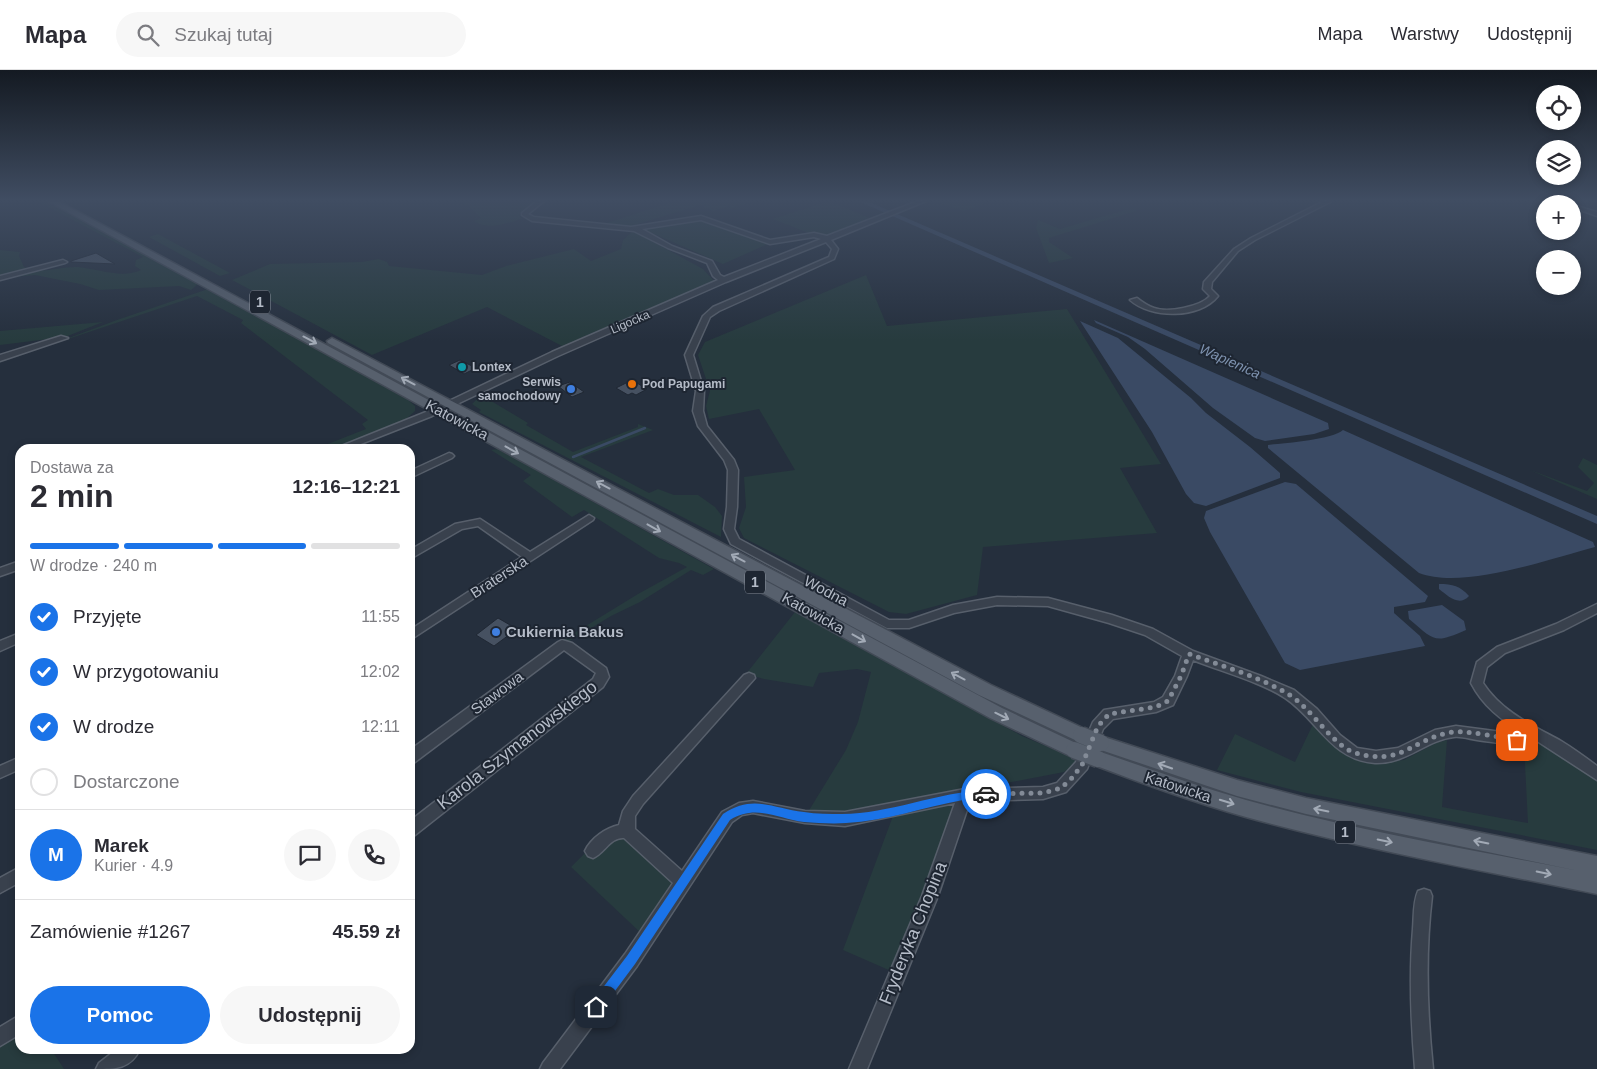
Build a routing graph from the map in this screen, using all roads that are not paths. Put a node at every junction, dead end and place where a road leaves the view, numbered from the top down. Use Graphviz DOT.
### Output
graph roads {
  1 [pos="141,248"];
  2 [pos="153,248"];
  3 [pos="672,248"];
  4 [pos="803,248"];
  5 [pos="834,248"];
  6 [pos="1240,248"];
  7 [pos="63,262"];
  8 [pos="0,278"];
  9 [pos="724,280"];
  10 [pos="1134,300"];
  11 [pos="64,338"];
  12 [pos="0,358"];
  13 [pos="445,407"];
  14 [pos="352,444"];
  15 [pos="449,456"];
  16 [pos="415,473"];
  17 [pos="589,518"];
  18 [pos="415,552"];
  19 [pos="530,557"];
  20 [pos="15,567"];
  21 [pos="0,572"];
  22 [pos="1597,608"];
  23 [pos="415,633"];
  24 [pos="15,639"];
  25 [pos="0,646"];
  26 [pos="1189,654"];
  27 [pos="585,658"];
  28 [pos="749,678"];
  29 [pos="1536,736"];
  30 [pos="1100,751"];
  31 [pos="415,754"];
  32 [pos="15,765"];
  33 [pos="0,772"];
  34 [pos="1597,774"];
  35 [pos="965,795"];
  36 [pos="626,816"];
  37 [pos="415,826"];
  38 [pos="612,832"];
  39 [pos="629,833"];
  40 [pos="593,851"];
  41 [pos="1597,865"];
  42 [pos="15,877"];
  43 [pos="683,882"];
  44 [pos="1597,884"];
  45 [pos="0,886"];
  46 [pos="1424,896"];
  47 [pos="15,1027"];
  48 [pos="0,1037"];
  49 [pos="124,1054"];
  50 [pos="105,1069"];
  51 [pos="549,1069"];
  52 [pos="858,1069"];
  53 [pos="1424,1069"];
  1 -- 13 [label="main road, Katowicka / 1, one-way"];
  13 -- 2 [label="main road, Katowicka / 1, one-way"];
  3 -- 9 [label="street"];
  4 -- 9 [label="street, Ligocka"];
  5 -- 26 [label="street, Wodna"];
  6 -- 10 [label="street"];
  7 -- 8 [label="street"];
  9 -- 13 [label="street, Ligocka"];
  11 -- 12 [label="street"];
  13 -- 14 [label="street, Ligocka"];
  13 -- 30 [label="main road, Katowicka / 1, bridge"];
  15 -- 16 [label="street"];
  17 -- 19 [label="street, Braterska"];
  18 -- 19 [label="street"];
  19 -- 23 [label="street, Braterska"];
  20 -- 21 [label="street"];
  22 -- 29 [label="street"];
  24 -- 25 [label="street"];
  26 -- 29 [label="street, Wodna"];
  26 -- 35 [label="street"];
  27 -- 31 [label="street, Stawowa"];
  27 -- 37 [label="street, Karola Szymanowskiego"];
  28 -- 36 [label="street"];
  29 -- 34 [label="street"];
  41 -- 30 [label="main road, Katowicka / 1, one-way"];
  30 -- 44 [label="main road, Katowicka / 1, one-way"];
  32 -- 33 [label="street"];
  35 -- 43 [label="street"];
  35 -- 52 [label="street, Fryderyka Chopina"];
  36 -- 38 [label="street"];
  36 -- 39 [label="street"];
  38 -- 39 [label="street"];
  38 -- 40 [label="street"];
  39 -- 43 [label="street"];
  42 -- 45 [label="street"];
  43 -- 51 [label="street"];
  46 -- 53 [label="street"];
  47 -- 48 [label="street"];
  49 -- 50 [label="street"];
}
